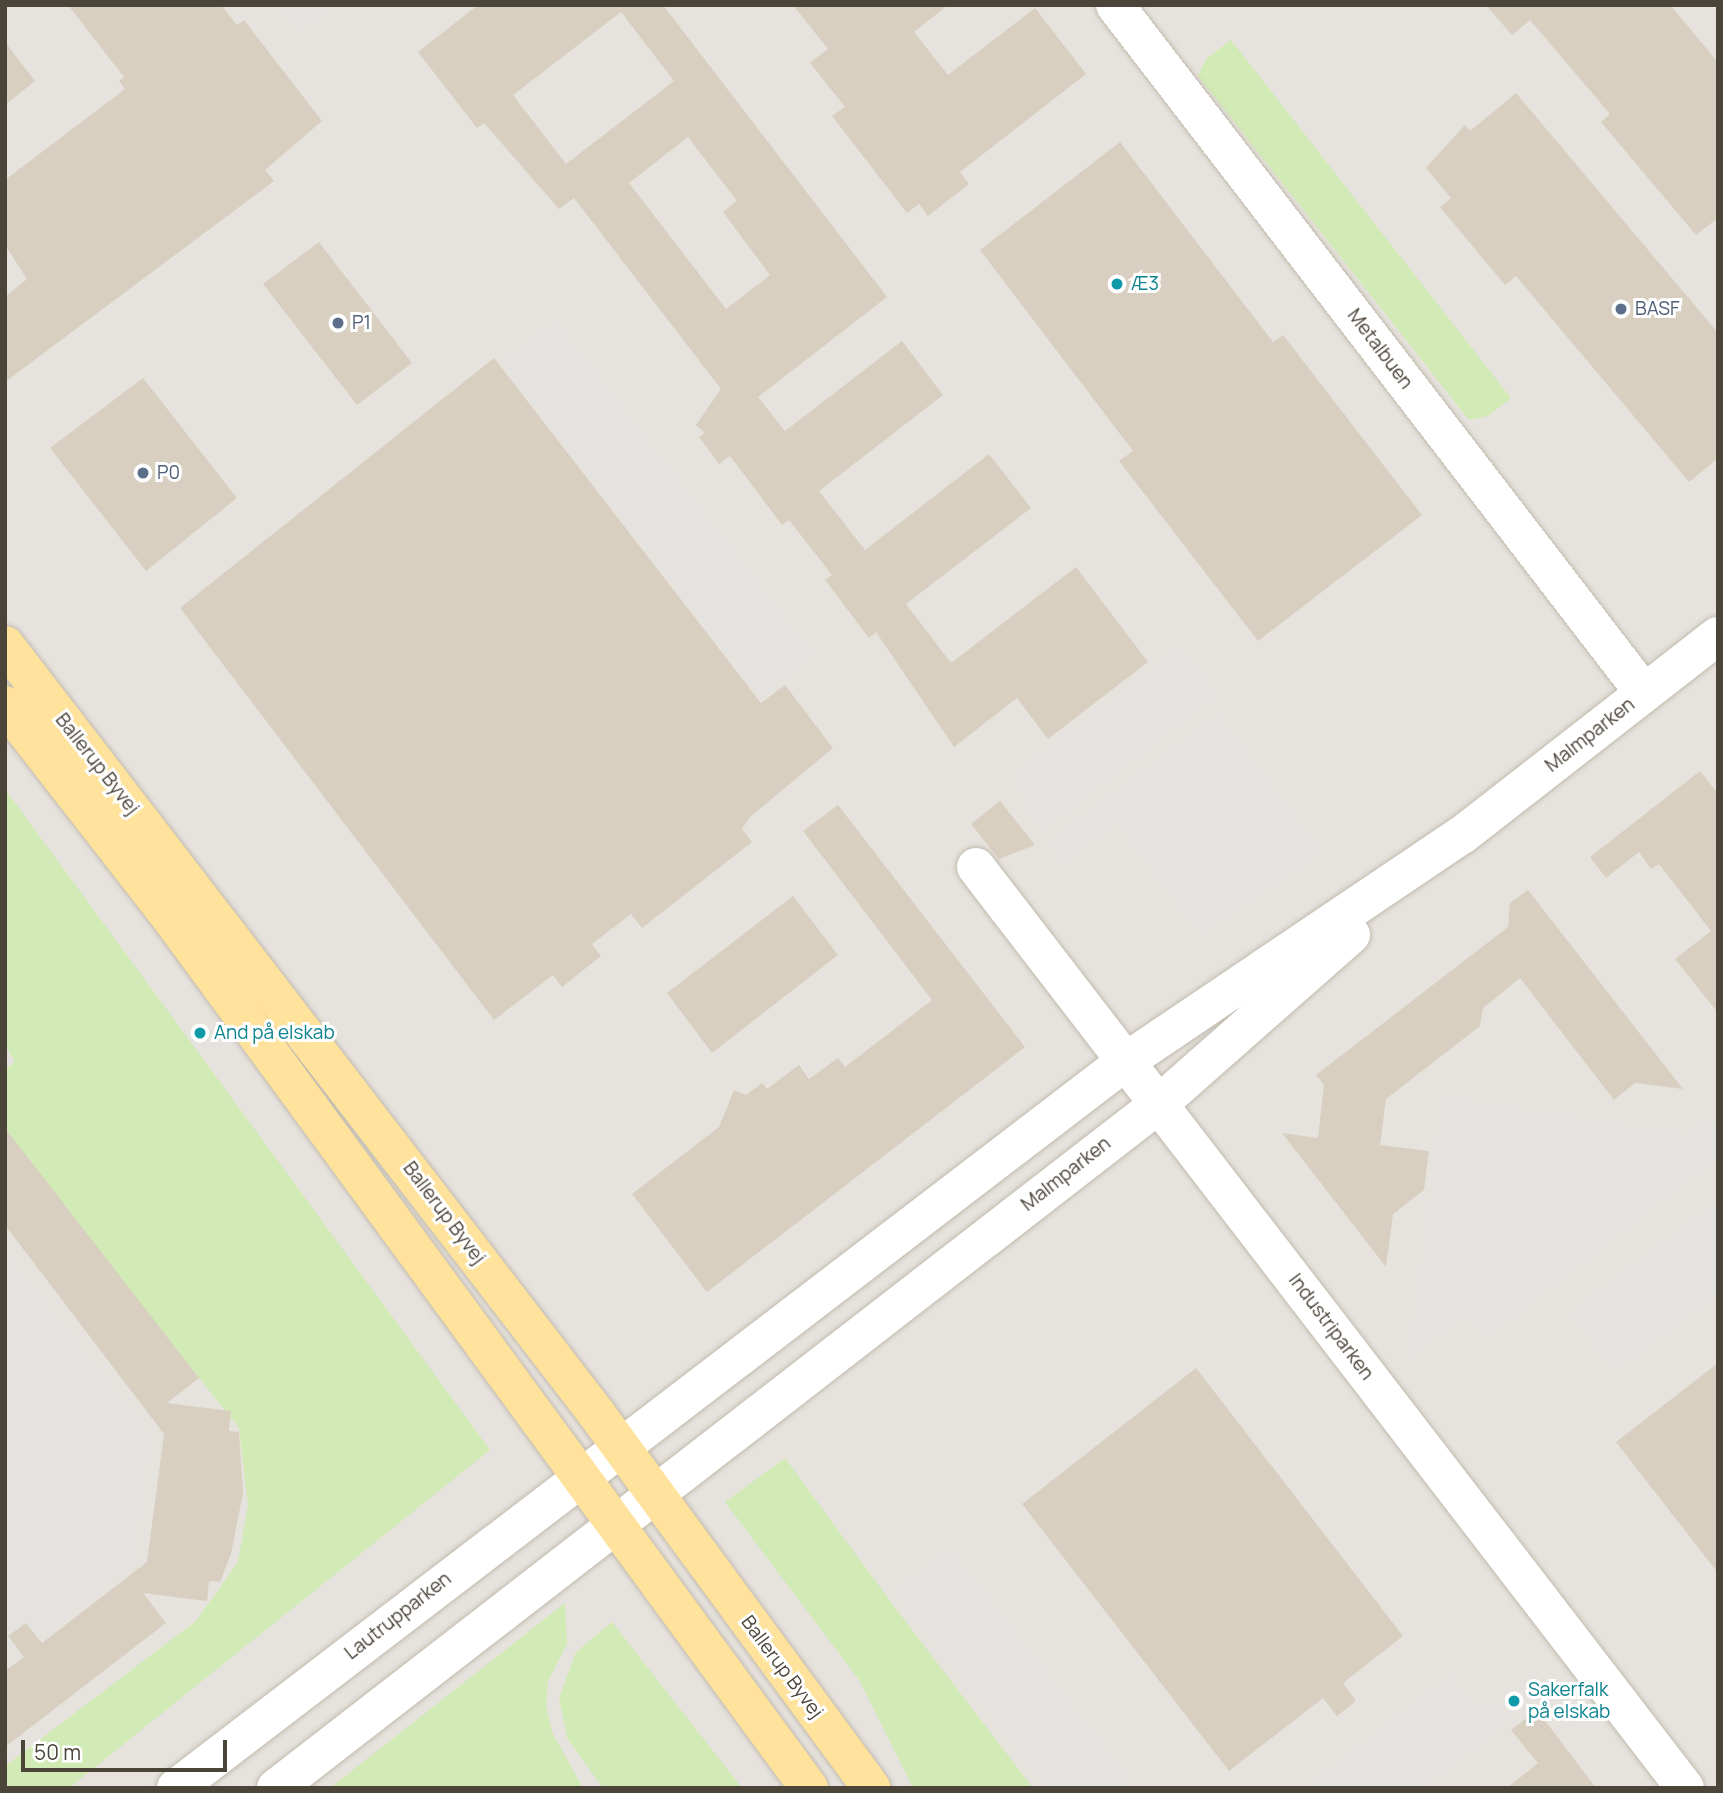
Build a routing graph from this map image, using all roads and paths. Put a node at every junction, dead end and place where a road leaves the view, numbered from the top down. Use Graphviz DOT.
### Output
graph roads {
  1 [pos="1115,5"];
  2 [pos="1718,636"];
  3 [pos="5,645"];
  4 [pos="1644,693"];
  5 [pos="5,705"];
  6 [pos="1462,835"];
  7 [pos="976,867"];
  8 [pos="1125,1062"];
  9 [pos="1159,1104"];
  10 [pos="620,1445"];
  11 [pos="576,1478"];
  12 [pos="653,1494"];
  13 [pos="611,1526"];
  14 [pos="176,1788"];
  15 [pos="276,1788"];
  16 [pos="808,1788"];
  17 [pos="871,1788"];
  18 [pos="1685,1788"];
  1 -- 4 [label="street, Metalbuen"];
  2 -- 4 [label="street, Malmparken"];
  3 -- 10 [label="main road, Ballerup Byvej"];
  4 -- 6 [label="street, Malmparken"];
  5 -- 11 [label="main road, Ballerup Byvej"];
  6 -- 8 [label="street, Malmparken"];
  6 -- 9 [label="street, Malmparken"];
  7 -- 8 [label="street, Industriparken"];
  8 -- 9 [label="street, Industriparken"];
  8 -- 10 [label="street, Malmparken"];
  9 -- 12 [label="street, Malmparken"];
  9 -- 18 [label="street, Industriparken"];
  10 -- 11 [label="street, Lautrupparken"];
  10 -- 12 [label="main road, Ballerup Byvej"];
  11 -- 13 [label="main road, Ballerup Byvej"];
  11 -- 14 [label="street, Lautrupparken"];
  12 -- 13 [label="street"];
  12 -- 17 [label="main road, Ballerup Byvej"];
  13 -- 15 [label="street"];
  13 -- 16 [label="main road, Ballerup Byvej"];
}
